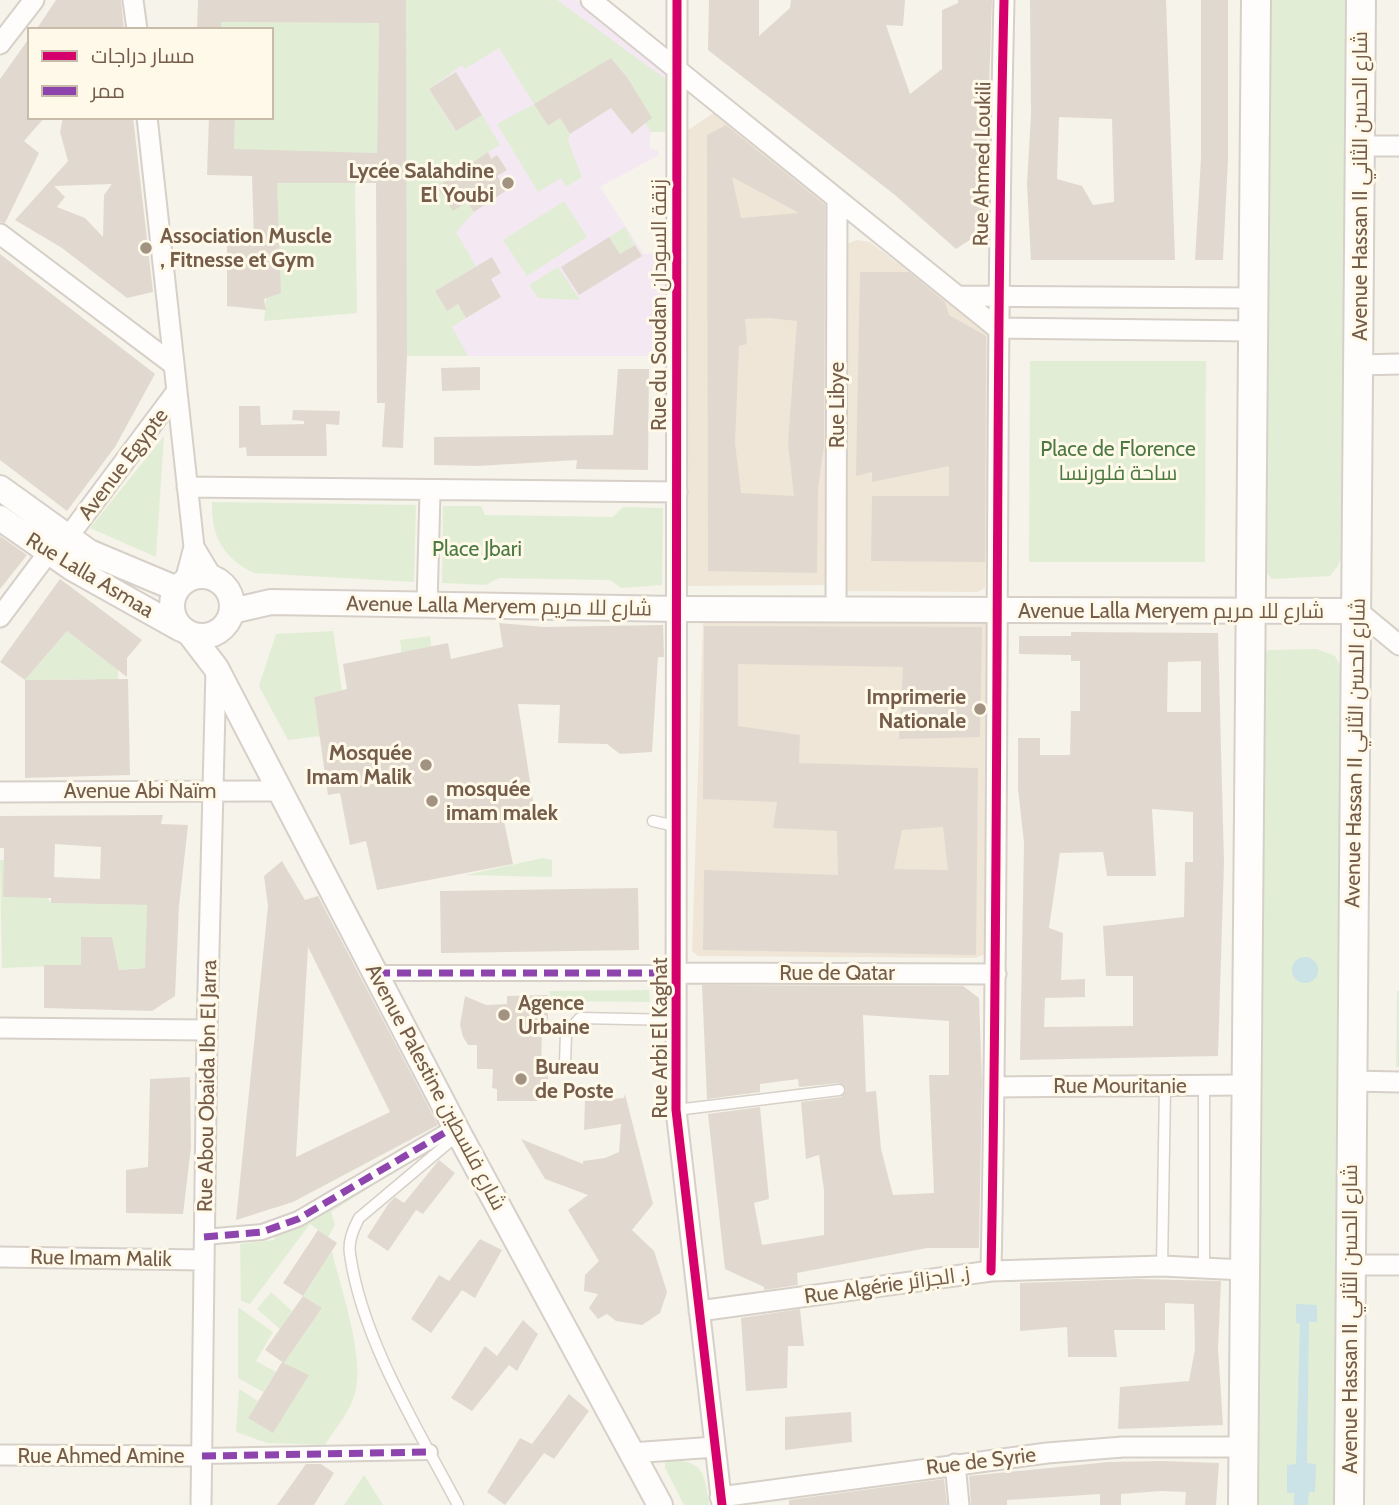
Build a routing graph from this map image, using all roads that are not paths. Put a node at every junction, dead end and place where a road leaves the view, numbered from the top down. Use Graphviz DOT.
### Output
graph roads {
  1 [pos="34,0"];
  2 [pos="134,0"];
  3 [pos="591,0"];
  4 [pos="677,0"];
  5 [pos="1004,0"];
  6 [pos="1256,0"];
  7 [pos="1361,0"];
  8 [pos="137,28"];
  9 [pos="0,44"];
  10 [pos="674,67"];
  11 [pos="147,119"];
  12 [pos="1361,146"];
  13 [pos="1399,146"];
  14 [pos="837,200"];
  15 [pos="0,234"];
  16 [pos="997,295"];
  17 [pos="957,296"];
  18 [pos="1254,298"];
  19 [pos="998,328"];
  20 [pos="1253,331"];
  21 [pos="1399,364"];
  22 [pos="174,365"];
  23 [pos="1360,365"];
  24 [pos="177,391"];
  25 [pos="187,487"];
  26 [pos="0,488"];
  27 [pos="430,492"];
  28 [pos="677,492"];
  29 [pos="0,518"];
  30 [pos="68,537"];
  31 [pos="194,547"];
  32 [pos="47,553"];
  33 [pos="181,585"];
  34 [pos="224,601"];
  35 [pos="427,605"];
  36 [pos="678,609"];
  37 [pos="836,610"];
  38 [pos="996,611"];
  39 [pos="1251,611"];
  40 [pos="1358,611"];
  41 [pos="0,617"];
  42 [pos="185,631"];
  43 [pos="1399,645"];
  44 [pos="216,667"];
  45 [pos="213,791"];
  46 [pos="279,791"];
  47 [pos="0,792"];
  48 [pos="653,821"];
  49 [pos="675,826"];
  50 [pos="376,972"];
  51 [pos="677,973"];
  52 [pos="996,974"];
  53 [pos="676,1020"];
  54 [pos="0,1028"];
  55 [pos="206,1030"];
  56 [pos="565,1063"];
  57 [pos="1351,1081"];
  58 [pos="1399,1082"];
  59 [pos="1246,1084"];
  60 [pos="1204,1085"];
  61 [pos="995,1087"];
  62 [pos="1165,1087"];
  63 [pos="839,1090"];
  64 [pos="676,1110"];
  65 [pos="457,1130"];
  66 [pos="204,1237"];
  67 [pos="0,1258"];
  68 [pos="203,1259"];
  69 [pos="1349,1265"];
  70 [pos="1399,1265"];
  71 [pos="1163,1266"];
  72 [pos="1203,1269"];
  73 [pos="1244,1270"];
  74 [pos="991,1271"];
  75 [pos="699,1311"];
  76 [pos="715,1447"];
  77 [pos="1244,1447"];
  78 [pos="430,1452"];
  79 [pos="631,1453"];
  80 [pos="0,1455"];
  81 [pos="202,1456"];
  82 [pos="955,1464"];
  83 [pos="721,1501"];
  84 [pos="201,1505"];
  85 [pos="458,1505"];
  86 [pos="660,1505"];
  87 [pos="959,1505"];
  88 [pos="1243,1505"];
  89 [pos="1349,1505"];
  1 -- 9 [label="street"];
  2 -- 8 [label="street"];
  3 -- 10 [label="street"];
  4 -- 10 [label="street, Rue du Soudan زنقة السودان"];
  5 -- 16 [label="street, Rue Ahmed Loukili"];
  6 -- 18 [label="main road"];
  7 -- 12 [label="main road, Avenue Hassan II شارع الحسن الثاني"];
  10 -- 14 [label="street"];
  10 -- 28 [label="street, Rue du Soudan زنقة السودان"];
  11 -- 22 [label="street, Avenue Egypte"];
  12 -- 13 [label="street"];
  12 -- 23 [label="main road, Avenue Hassan II شارع الحسن الثاني"];
  14 -- 17 [label="street"];
  14 -- 37 [label="street, Rue Libye"];
  15 -- 22 [label="street"];
  16 -- 17 [label="street"];
  16 -- 18 [label="street"];
  16 -- 19 [label="street, Rue Ahmed Loukili"];
  17 -- 19 [label="street"];
  18 -- 20 [label="main road"];
  19 -- 20 [label="street"];
  19 -- 38 [label="street, Rue Ahmed Loukili"];
  20 -- 39 [label="main road"];
  21 -- 23 [label="street"];
  22 -- 24 [label="street, Avenue Egypte"];
  23 -- 40 [label="main road, Avenue Hassan II شارع الحسن الثاني"];
  24 -- 25 [label="street, Avenue Egypte"];
  24 -- 30 [label="street, Avenue Egypte"];
  25 -- 27 [label="street"];
  25 -- 31 [label="street, Avenue Egypte"];
  26 -- 30 [label="street, Rue Lalla Asmaa"];
  27 -- 28 [label="street"];
  27 -- 35 [label="street"];
  28 -- 36 [label="street, Rue du Soudan زنقة السودان"];
  29 -- 32 [label="street, Rue Lalla Asmaa"];
  30 -- 33 [label="street, Rue Lalla Asmaa"];
  31 -- 33 [label="street, Avenue Egypte"];
  31 -- 34 [label="street, Avenue Egypte"];
  32 -- 41 [label="street"];
  32 -- 42 [label="street, Rue Lalla Asmaa"];
  33 -- 34 [label="street"];
  33 -- 42 [label="street"];
  34 -- 35 [label="street, Avenue Lalla Meryem شارع للا مريم"];
  34 -- 42 [label="street"];
  34 -- 44 [label="street"];
  35 -- 36 [label="street, Avenue Lalla Meryem شارع للا مريم"];
  36 -- 37 [label="street, Avenue Lalla Meryem شارع للا مريم"];
  36 -- 49 [label="street, Rue Arbi El Kaghat"];
  37 -- 38 [label="street, Avenue Lalla Meryem شارع للا مريم"];
  38 -- 39 [label="street, Avenue Lalla Meryem شارع للا مريم"];
  38 -- 52 [label="street, Rue Ahmed Loukili"];
  39 -- 40 [label="street, Avenue Lalla Meryem شارع للا مريم"];
  39 -- 59 [label="main road"];
  40 -- 43 [label="street"];
  40 -- 57 [label="main road, Avenue Hassan II شارع الحسن الثاني"];
  42 -- 44 [label="street, Avenue Palestine شارع فلسطين"];
  44 -- 45 [label="street, Rue Abou Obaida Ibn El Jarra"];
  44 -- 46 [label="street, Avenue Palestine شارع فلسطين"];
  45 -- 46 [label="street, Avenue Abi Naïm"];
  45 -- 47 [label="street, Avenue Abi Naïm"];
  45 -- 55 [label="street, Rue Abou Obaida Ibn El Jarra"];
  46 -- 50 [label="street, Avenue Palestine شارع فلسطين"];
  48 -- 49 [label="lane"];
  49 -- 51 [label="street, Rue Arbi El Kaghat"];
  50 -- 51 [label="street"];
  50 -- 65 [label="street, Avenue Palestine شارع فلسطين"];
  51 -- 52 [label="street, Rue de Qatar"];
  51 -- 53 [label="street, Rue Arbi El Kaghat"];
  52 -- 61 [label="street, Rue Ahmed Loukili"];
  53 -- 56 [label="lane"];
  53 -- 64 [label="street, Rue Arbi El Kaghat"];
  54 -- 55 [label="street"];
  55 -- 66 [label="street, Rue Abou Obaida Ibn El Jarra"];
  57 -- 58 [label="street"];
  57 -- 69 [label="main road, Avenue Hassan II شارع الحسن الثاني"];
  59 -- 60 [label="street, Rue Mouritanie"];
  59 -- 73 [label="main road"];
  60 -- 62 [label="street, Rue Mouritanie"];
  60 -- 72 [label="lane"];
  61 -- 62 [label="street, Rue Mouritanie"];
  61 -- 74 [label="street, Rue Ahmed Loukili"];
  62 -- 71 [label="lane"];
  63 -- 64 [label="lane"];
  64 -- 75 [label="street, Rue Arbi El Kaghat"];
  65 -- 66 [label="street"];
  65 -- 78 [label="lane"];
  65 -- 79 [label="street, Avenue Palestine شارع فلسطين"];
  66 -- 68 [label="street, Rue Abou Obaida Ibn El Jarra"];
  67 -- 68 [label="street, Rue Imam Malik"];
  68 -- 81 [label="street, Rue Abou Obaida Ibn El Jarra"];
  69 -- 70 [label="street"];
  69 -- 89 [label="main road, Avenue Hassan II شارع الحسن الثاني"];
  71 -- 72 [label="street, Rue Algérie ز. الجزائر"];
  71 -- 74 [label="street, Rue Algérie ز. الجزائر"];
  72 -- 73 [label="street, Rue Algérie ز. الجزائر"];
  73 -- 77 [label="main road"];
  74 -- 75 [label="street, Rue Algérie ز. الجزائر"];
  75 -- 76 [label="street, Rue Arbi El Kaghat"];
  76 -- 79 [label="street"];
  76 -- 83 [label="street, Rue Arbi El Kaghat"];
  77 -- 82 [label="street, Rue de Syrie"];
  77 -- 88 [label="main road"];
  78 -- 81 [label="street"];
  78 -- 85 [label="lane"];
  79 -- 86 [label="street, Avenue Palestine شارع فلسطين"];
  80 -- 81 [label="street, Rue Ahmed Amine"];
  81 -- 84 [label="street, Rue Abou Obaida Ibn El Jarra"];
  82 -- 83 [label="street, Rue de Syrie"];
  82 -- 87 [label="street"];
}
